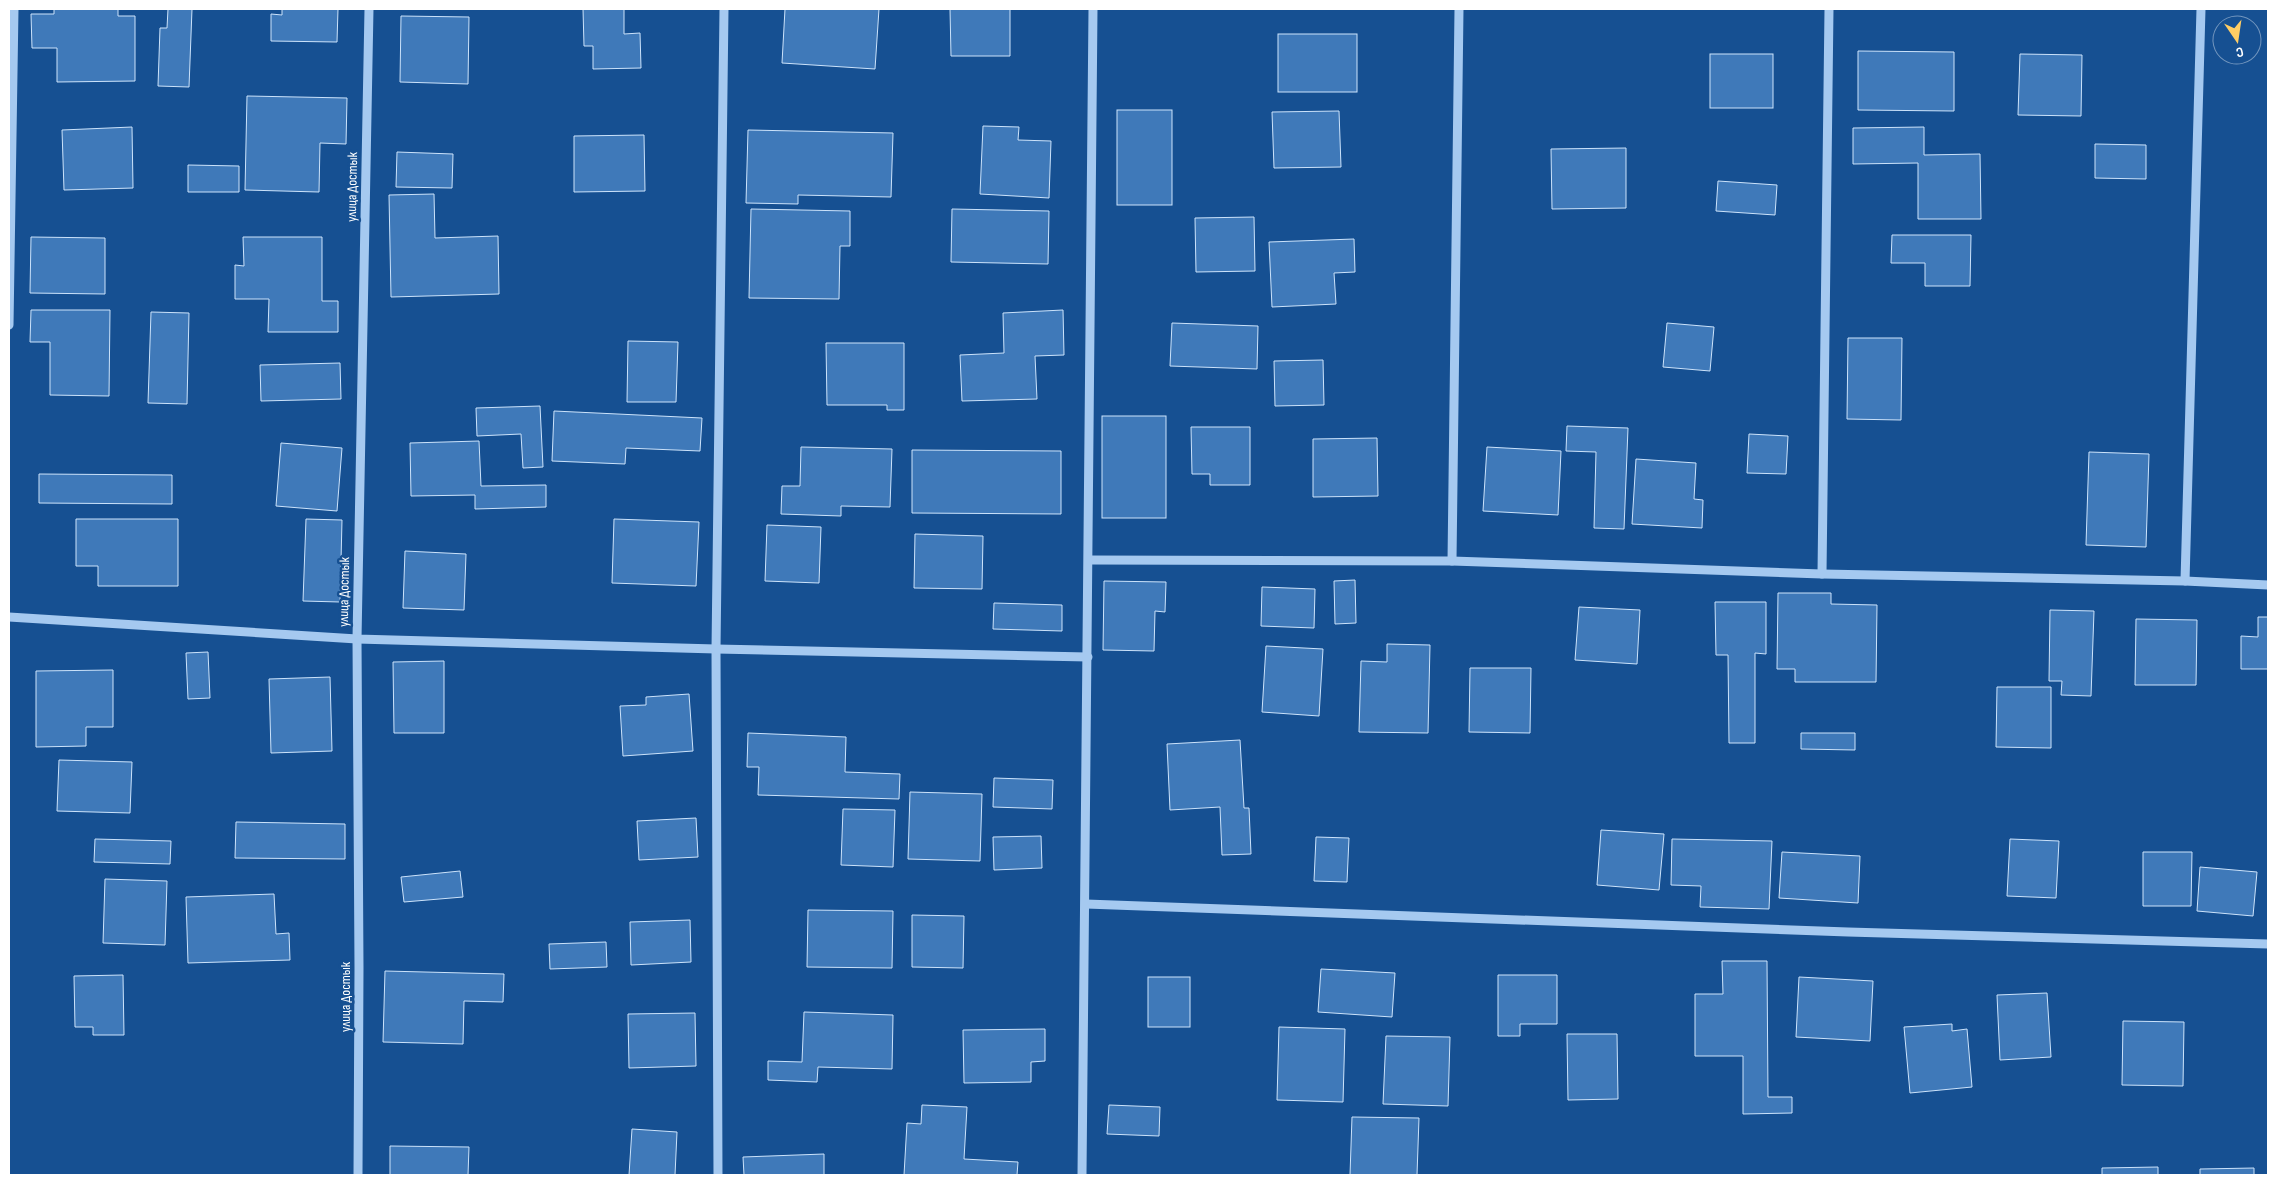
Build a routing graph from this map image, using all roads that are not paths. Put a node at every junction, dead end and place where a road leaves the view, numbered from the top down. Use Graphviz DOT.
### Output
graph roads {
  1 [pos="14,9"];
  2 [pos="369,9"];
  3 [pos="724,9"];
  4 [pos="1093,9"];
  5 [pos="1459,9"];
  6 [pos="1829,9"];
  7 [pos="2201,9"];
  8 [pos="9,325"];
  9 [pos="1089,560"];
  10 [pos="1452,560"];
  11 [pos="1822,574"];
  12 [pos="2185,581"];
  13 [pos="2268,585"];
  14 [pos="9,617"];
  15 [pos="357,639"];
  16 [pos="716,649"];
  17 [pos="1088,657"];
  18 [pos="1086,904"];
  19 [pos="2268,944"];
  20 [pos="358,1175"];
  21 [pos="718,1175"];
  22 [pos="1082,1175"];
  1 -- 8 [label="street"];
  2 -- 15 [label="street, улица Достык"];
  3 -- 16 [label="street"];
  4 -- 9 [label="street"];
  5 -- 10 [label="street"];
  6 -- 11 [label="street"];
  7 -- 12 [label="street"];
  9 -- 10 [label="street"];
  9 -- 17 [label="street"];
  10 -- 11 [label="street"];
  11 -- 12 [label="street"];
  12 -- 13 [label="street"];
  14 -- 15 [label="street"];
  15 -- 16 [label="street"];
  15 -- 20 [label="street, улица Достык"];
  16 -- 17 [label="street"];
  16 -- 21 [label="street"];
  17 -- 18 [label="street"];
  18 -- 19 [label="street"];
  18 -- 22 [label="street"];
}
